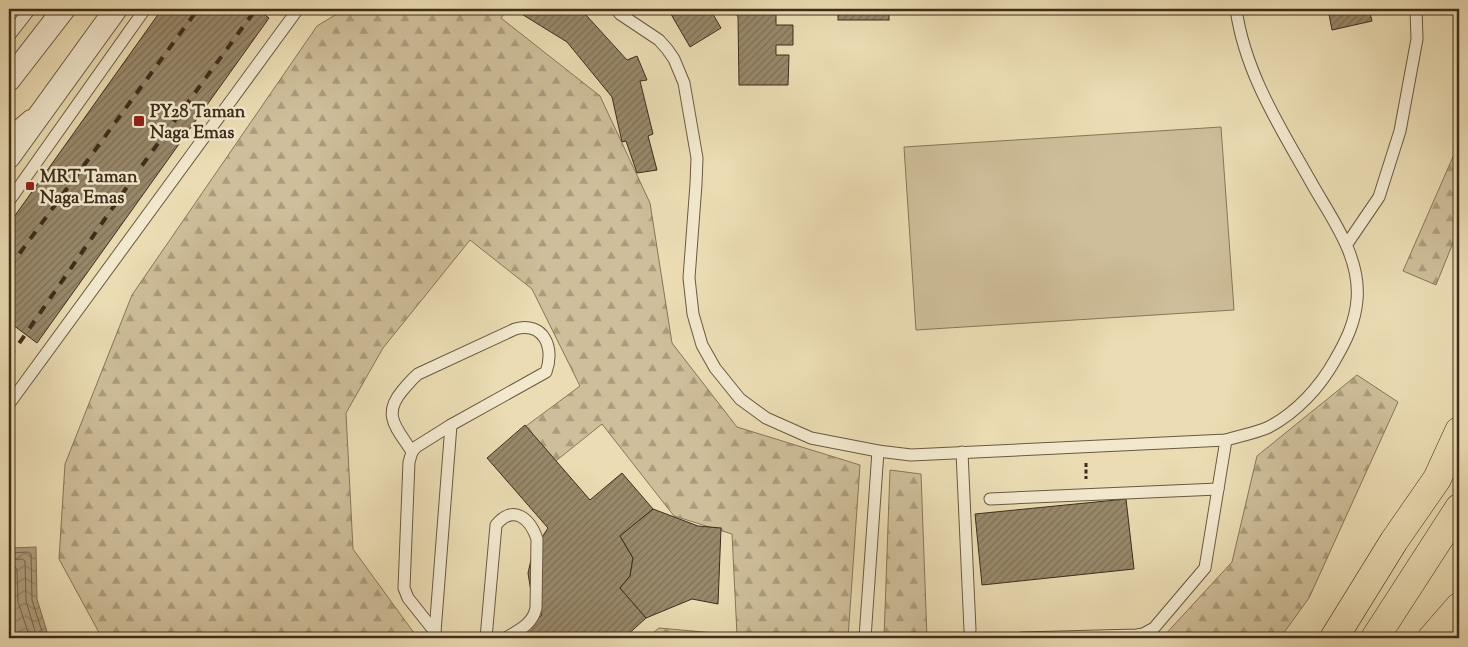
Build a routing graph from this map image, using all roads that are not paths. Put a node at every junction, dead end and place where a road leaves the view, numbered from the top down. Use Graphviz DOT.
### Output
graph roads {
  1 [pos="30,9"];
  2 [pos="64,9"];
  3 [pos="116,9"];
  4 [pos="145,9"];
  5 [pos="298,9"];
  6 [pos="616,9"];
  7 [pos="1236,9"];
  8 [pos="1416,9"];
  9 [pos="9,36"];
  10 [pos="9,80"];
  11 [pos="51,97"];
  12 [pos="9,133"];
  13 [pos="9,157"];
  14 [pos="9,201"];
  15 [pos="1347,244"];
  16 [pos="9,404"];
  17 [pos="452,425"];
  18 [pos="1459,431"];
  19 [pos="1226,440"];
  20 [pos="878,451"];
  21 [pos="412,452"];
  22 [pos="962,452"];
  23 [pos="1218,489"];
  24 [pos="990,499"];
  25 [pos="1459,508"];
  26 [pos="1459,607"];
  27 [pos="970,630"];
  28 [pos="435,635"];
  29 [pos="486,638"];
  30 [pos="506,638"];
  31 [pos="866,638"];
  32 [pos="1020,638"];
  33 [pos="1334,638"];
  34 [pos="1375,638"];
  35 [pos="1432,638"];
  1 -- 9 [label="lane"];
  2 -- 10 [label="street"];
  3 -- 11 [label="street"];
  4 -- 14 [label="lane"];
  5 -- 16 [label="lane"];
  6 -- 20 [label="lane"];
  7 -- 15 [label="lane"];
  8 -- 15 [label="lane"];
  11 -- 12 [label="lane"];
  11 -- 13 [label="street"];
  15 -- 19 [label="lane"];
  17 -- 21 [label="lane"];
  17 -- 21 [label="lane"];
  17 -- 28 [label="lane"];
  18 -- 33 [label="highway"];
  19 -- 22 [label="lane"];
  19 -- 23 [label="lane"];
  20 -- 22 [label="lane"];
  20 -- 31 [label="lane"];
  21 -- 28 [label="lane"];
  22 -- 27 [label="lane"];
  23 -- 24 [label="lane"];
  23 -- 32 [label="lane"];
  25 -- 34 [label="highway"];
  26 -- 35 [label="highway"];
  29 -- 30 [label="lane"];
}
